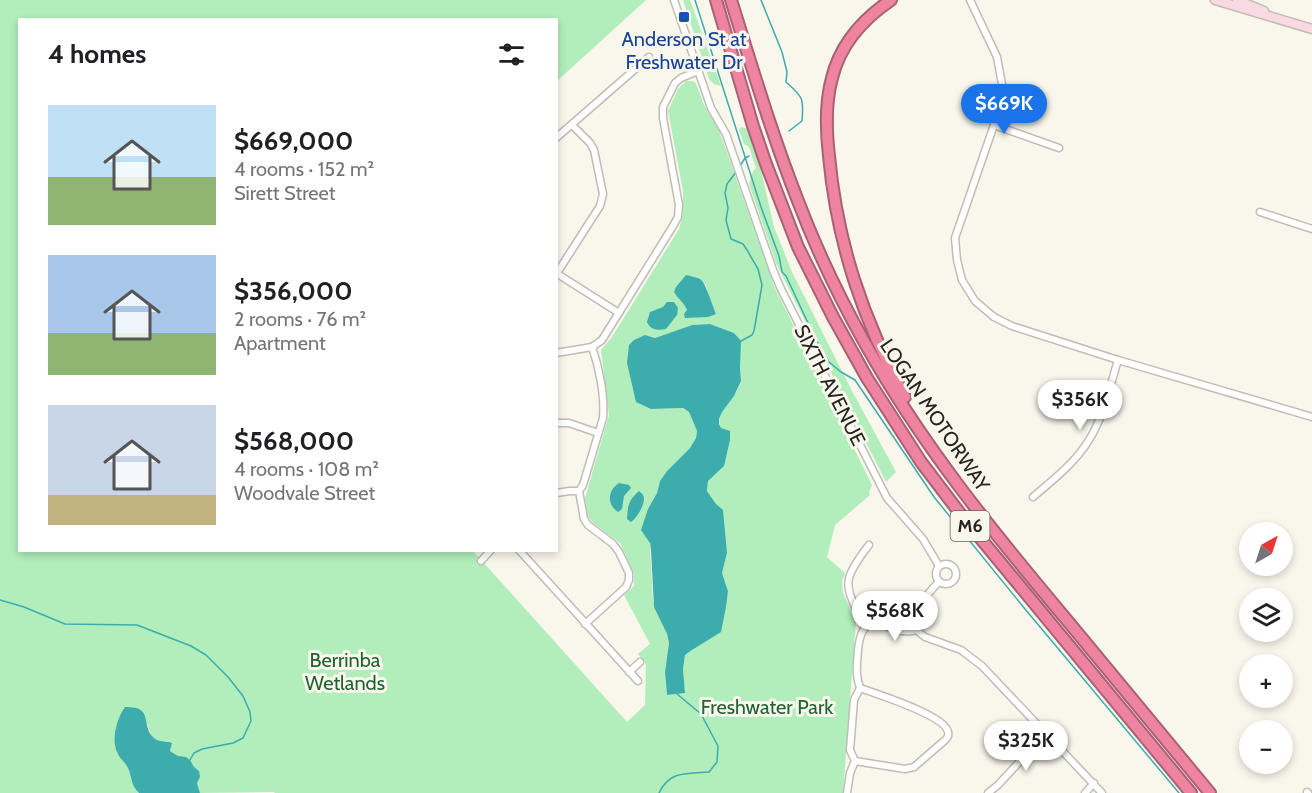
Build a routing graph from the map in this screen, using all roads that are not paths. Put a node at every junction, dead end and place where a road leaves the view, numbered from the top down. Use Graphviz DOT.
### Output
graph roads {
  1 [pos="674,0"];
  2 [pos="716,0"];
  3 [pos="731,0"];
  4 [pos="891,0"];
  5 [pos="970,0"];
  6 [pos="1215,0"];
  7 [pos="1237,0"];
  8 [pos="1280,19"];
  9 [pos="1312,29"];
  10 [pos="649,57"];
  11 [pos="698,71"];
  12 [pos="572,124"];
  13 [pos="994,125"];
  14 [pos="558,136"];
  15 [pos="1059,147"];
  16 [pos="1260,212"];
  17 [pos="1312,229"];
  18 [pos="558,271"];
  19 [pos="558,274"];
  20 [pos="619,313"];
  21 [pos="592,347"];
  22 [pos="558,353"];
  23 [pos="1118,360"];
  24 [pos="1312,417"];
  25 [pos="558,423"];
  26 [pos="598,433"];
  27 [pos="956,482"];
  28 [pos="579,491"];
  29 [pos="558,493"];
  30 [pos="1033,497"];
  31 [pos="869,545"];
  32 [pos="489,552"];
  33 [pos="521,552"];
  34 [pos="481,561"];
  35 [pos="939,566"];
  36 [pos="939,582"];
  37 [pos="585,624"];
  38 [pos="866,627"];
  39 [pos="916,630"];
  40 [pos="640,663"];
  41 [pos="629,672"];
  42 [pos="638,681"];
  43 [pos="860,688"];
  44 [pos="1046,733"];
  45 [pos="855,761"];
  46 [pos="1094,783"];
  47 [pos="847,793"];
  48 [pos="988,793"];
  49 [pos="1085,793"];
  50 [pos="1102,793"];
  51 [pos="1191,793"];
  52 [pos="1210,793"];
  1 -- 11 [label="street, SIXTH AVENUE"];
  2 -- 51 [label="highway, LOGAN MOTORWAY / M6"];
  3 -- 27 [label="highway, LOGAN MOTORWAY / M6"];
  4 -- 27 [label="highway"];
  5 -- 13 [label="street"];
  6 -- 8 [label="main road"];
  7 -- 8 [label="main road"];
  8 -- 9 [label="main road"];
  10 -- 12 [label="street"];
  11 -- 20 [label="street"];
  11 -- 35 [label="street, SIXTH AVENUE"];
  12 -- 14 [label="street"];
  12 -- 18 [label="street"];
  13 -- 15 [label="street"];
  13 -- 23 [label="street"];
  16 -- 17 [label="street"];
  19 -- 20 [label="street"];
  20 -- 21 [label="street"];
  21 -- 22 [label="street"];
  21 -- 26 [label="street"];
  23 -- 24 [label="street"];
  23 -- 30 [label="street"];
  25 -- 26 [label="street"];
  26 -- 28 [label="street"];
  27 -- 52 [label="highway, LOGAN MOTORWAY / M6"];
  28 -- 29 [label="street"];
  28 -- 37 [label="street"];
  31 -- 38 [label="street"];
  32 -- 34 [label="street"];
  33 -- 37 [label="street"];
  35 -- 36 [label="street"];
  35 -- 36 [label="street"];
  36 -- 39 [label="street"];
  37 -- 41 [label="street"];
  38 -- 39 [label="street"];
  38 -- 43 [label="street"];
  39 -- 44 [label="street"];
  40 -- 41 [label="street"];
  41 -- 42 [label="street"];
  43 -- 45 [label="street"];
  43 -- 45 [label="street"];
  44 -- 46 [label="street"];
  44 -- 48 [label="street"];
  45 -- 47 [label="street"];
  46 -- 49 [label="street"];
  46 -- 50 [label="street"];
}
